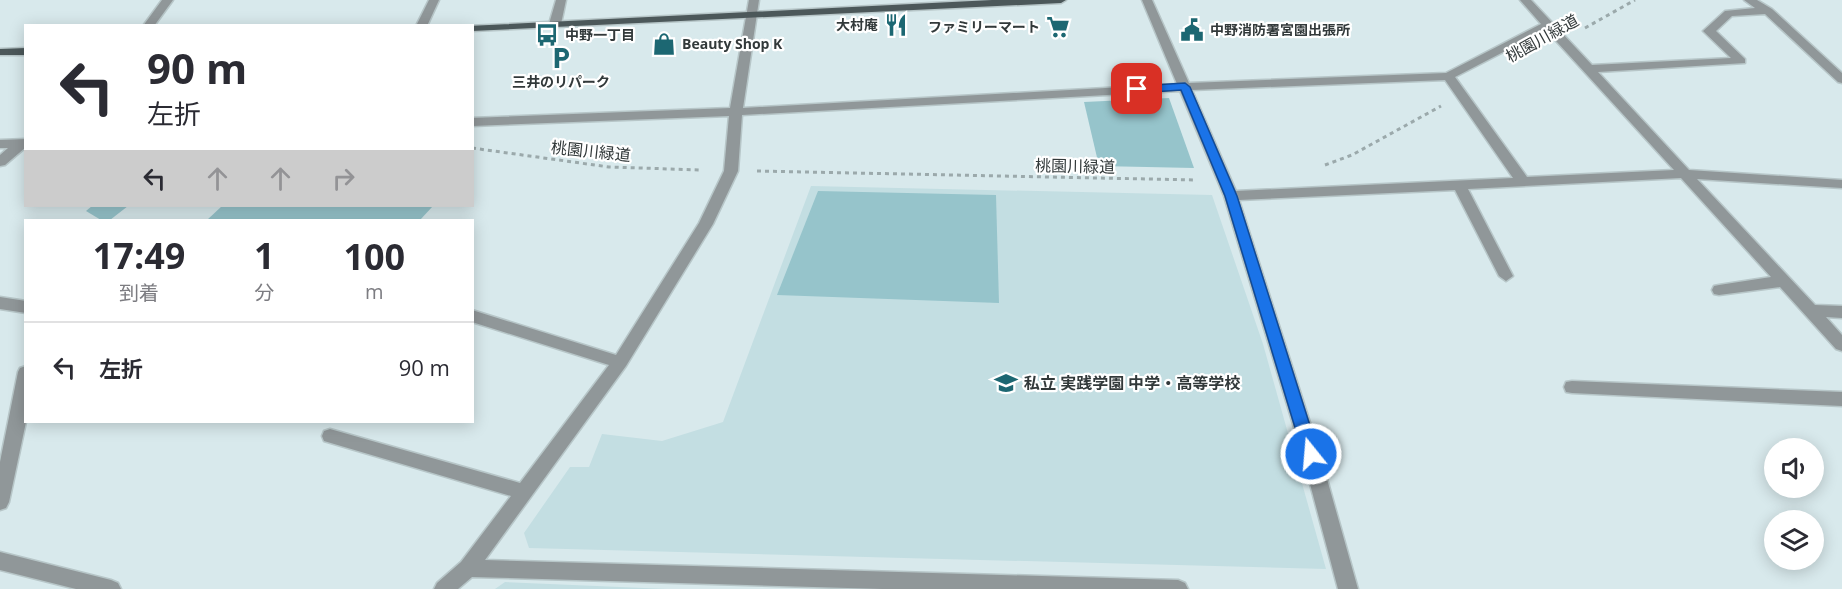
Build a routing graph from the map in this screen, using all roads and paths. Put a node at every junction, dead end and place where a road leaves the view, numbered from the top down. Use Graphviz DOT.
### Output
graph roads {
  1 [pos="168,0"];
  2 [pos="434,0"];
  3 [pos="561,0"];
  4 [pos="1061,0"];
  5 [pos="1147,0"];
  6 [pos="1525,0"];
  7 [pos="1635,0"];
  8 [pos="1749,0"];
  9 [pos="921,4"];
  10 [pos="753,7"];
  11 [pos="1768,11"];
  12 [pos="150,24"];
  13 [pos="422,24"];
  14 [pos="555,24"];
  15 [pos="1548,25"];
  16 [pos="474,28"];
  17 [pos="1563,41"];
  18 [pos="24,51"];
  19 [pos="0,52"];
  20 [pos="1588,69"];
  21 [pos="1448,76"];
  22 [pos="1842,78"];
  23 [pos="1185,87"];
  24 [pos="1461,95"];
  25 [pos="736,112"];
  26 [pos="474,122"];
  27 [pos="23,143"];
  28 [pos="0,144"];
  29 [pos="474,148"];
  30 [pos="0,162"];
  31 [pos="1315,168"];
  32 [pos="731,171"];
  33 [pos="1684,174"];
  34 [pos="1223,181"];
  35 [pos="1524,183"];
  36 [pos="1842,184"];
  37 [pos="1460,186"];
  38 [pos="1231,196"];
  39 [pos="1506,276"];
  40 [pos="1783,280"];
  41 [pos="1719,290"];
  42 [pos="0,303"];
  43 [pos="24,307"];
  44 [pos="1812,311"];
  45 [pos="1842,312"];
  46 [pos="474,317"];
  47 [pos="1842,345"];
  48 [pos="620,362"];
  49 [pos="1572,387"];
  50 [pos="24,388"];
  51 [pos="1842,399"];
  52 [pos="330,436"];
  53 [pos="524,492"];
  54 [pos="0,502"];
  55 [pos="0,561"];
  56 [pos="468,568"];
  57 [pos="111,589"];
  58 [pos="444,589"];
  59 [pos="1178,589"];
  60 [pos="1348,589"];
  1 -- 12 [label="street"];
  2 -- 13 [label="street"];
  3 -- 14 [label="street"];
  4 -- 9 [label="main road"];
  5 -- 23 [label="street"];
  6 -- 15 [label="street"];
  7 -- 17 [label="path, 桃園川緑道"];
  8 -- 11 [label="street"];
  9 -- 10 [label="main road"];
  10 -- 14 [label="main road"];
  10 -- 25 [label="street"];
  11 -- 20 [label="street"];
  11 -- 22 [label="street"];
  14 -- 16 [label="main road"];
  15 -- 17 [label="street"];
  15 -- 21 [label="street"];
  17 -- 20 [label="street"];
  18 -- 19 [label="main road"];
  20 -- 33 [label="street"];
  21 -- 23 [label="street"];
  21 -- 24 [label="street"];
  23 -- 25 [label="street"];
  23 -- 34 [label="street"];
  24 -- 31 [label="path"];
  24 -- 35 [label="street"];
  25 -- 26 [label="street"];
  25 -- 32 [label="street"];
  27 -- 28 [label="street"];
  27 -- 30 [label="street"];
  29 -- 32 [label="path, 桃園川緑道"];
  32 -- 34 [label="path, 桃園川緑道"];
  32 -- 48 [label="street"];
  33 -- 35 [label="street"];
  33 -- 36 [label="street"];
  33 -- 40 [label="street"];
  34 -- 38 [label="street"];
  35 -- 37 [label="street"];
  37 -- 38 [label="street"];
  37 -- 39 [label="street"];
  38 -- 60 [label="street"];
  40 -- 41 [label="street"];
  40 -- 44 [label="street"];
  42 -- 43 [label="street"];
  44 -- 45 [label="street"];
  44 -- 47 [label="street"];
  46 -- 48 [label="street"];
  48 -- 53 [label="street"];
  49 -- 51 [label="street"];
  50 -- 54 [label="street"];
  52 -- 53 [label="street"];
  53 -- 56 [label="street"];
  55 -- 57 [label="street"];
  56 -- 58 [label="street"];
  56 -- 59 [label="street"];
}
